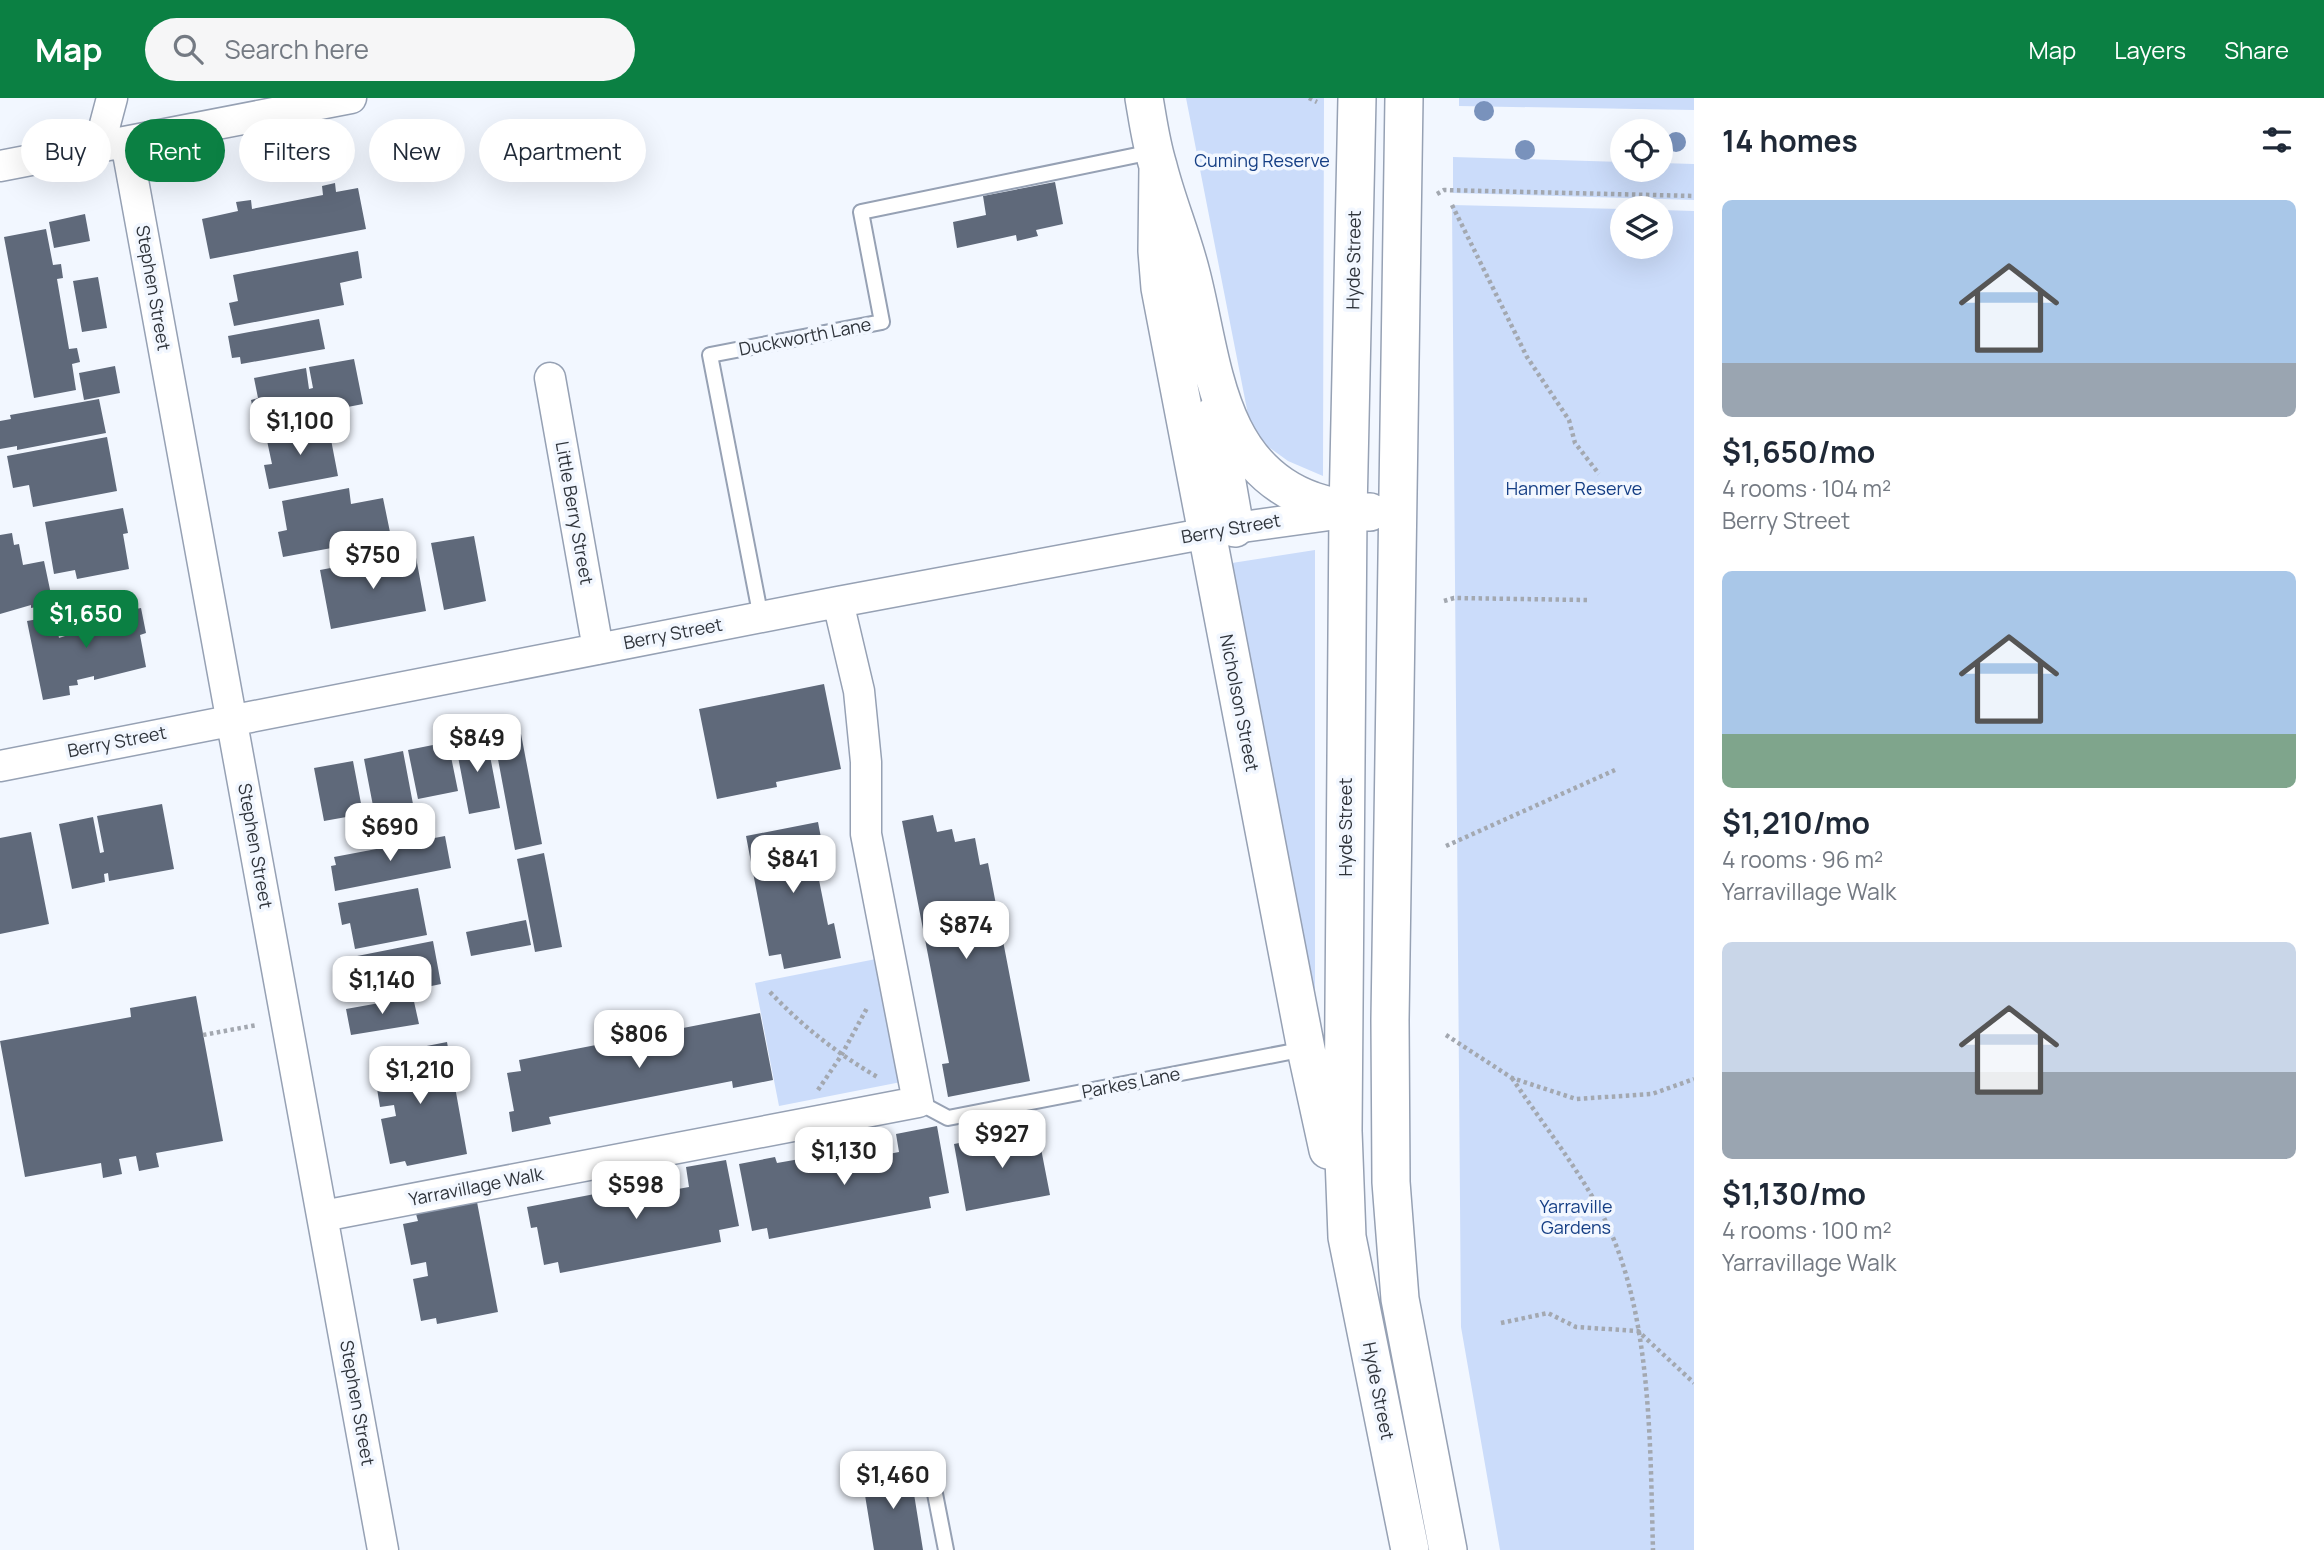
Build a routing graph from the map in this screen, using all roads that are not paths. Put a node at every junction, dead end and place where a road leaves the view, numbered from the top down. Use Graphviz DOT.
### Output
graph roads {
  1 [pos="113,98"];
  2 [pos="351,98"];
  3 [pos="1144,98"];
  4 [pos="1357,98"];
  5 [pos="1404,98"];
  6 [pos="113,144"];
  7 [pos="1156,159"];
  8 [pos="0,166"];
  9 [pos="1202,323"];
  10 [pos="551,378"];
  11 [pos="1348,512"];
  12 [pos="1399,512"];
  13 [pos="1221,530"];
  14 [pos="838,602"];
  15 [pos="761,618"];
  16 [pos="598,649"];
  17 [pos="232,719"];
  18 [pos="0,766"];
  19 [pos="1306,1049"];
  20 [pos="918,1102"];
  21 [pos="323,1216"];
  22 [pos="1347,1237"];
  23 [pos="929,1463"];
  24 [pos="383,1550"];
  25 [pos="946,1550"];
  26 [pos="1410,1550"];
  27 [pos="1448,1550"];
  1 -- 6 [label="street, Stephen Street"];
  2 -- 6 [label="street"];
  3 -- 7 [label="street, Nicholson Street"];
  4 -- 11 [label="street, Hyde Street"];
  5 -- 12 [label="street"];
  6 -- 8 [label="street"];
  6 -- 17 [label="street, Stephen Street"];
  7 -- 9 [label="street, Nicholson Street"];
  7 -- 13 [label="street, Nicholson Street"];
  7 -- 15 [label="lane, Duckworth Lane"];
  9 -- 11 [label="street, Nicholson Street"];
  9 -- 13 [label="street"];
  10 -- 16 [label="street, Little Berry Street"];
  11 -- 12 [label="street, Nicholson Street"];
  11 -- 13 [label="street, Berry Street"];
  11 -- 22 [label="street, Hyde Street"];
  12 -- 27 [label="street"];
  13 -- 14 [label="street, Berry Street"];
  13 -- 19 [label="street, Nicholson Street"];
  14 -- 15 [label="street, Berry Street"];
  14 -- 20 [label="street"];
  15 -- 16 [label="street, Berry Street"];
  16 -- 17 [label="street, Berry Street"];
  17 -- 18 [label="street, Berry Street"];
  17 -- 21 [label="street, Stephen Street"];
  19 -- 20 [label="lane, Parkes Lane"];
  19 -- 22 [label="street, Nicholson Street"];
  20 -- 21 [label="street, Yarravillage Walk"];
  21 -- 24 [label="street, Stephen Street"];
  22 -- 26 [label="street, Hyde Street"];
  23 -- 25 [label="lane"];
}
